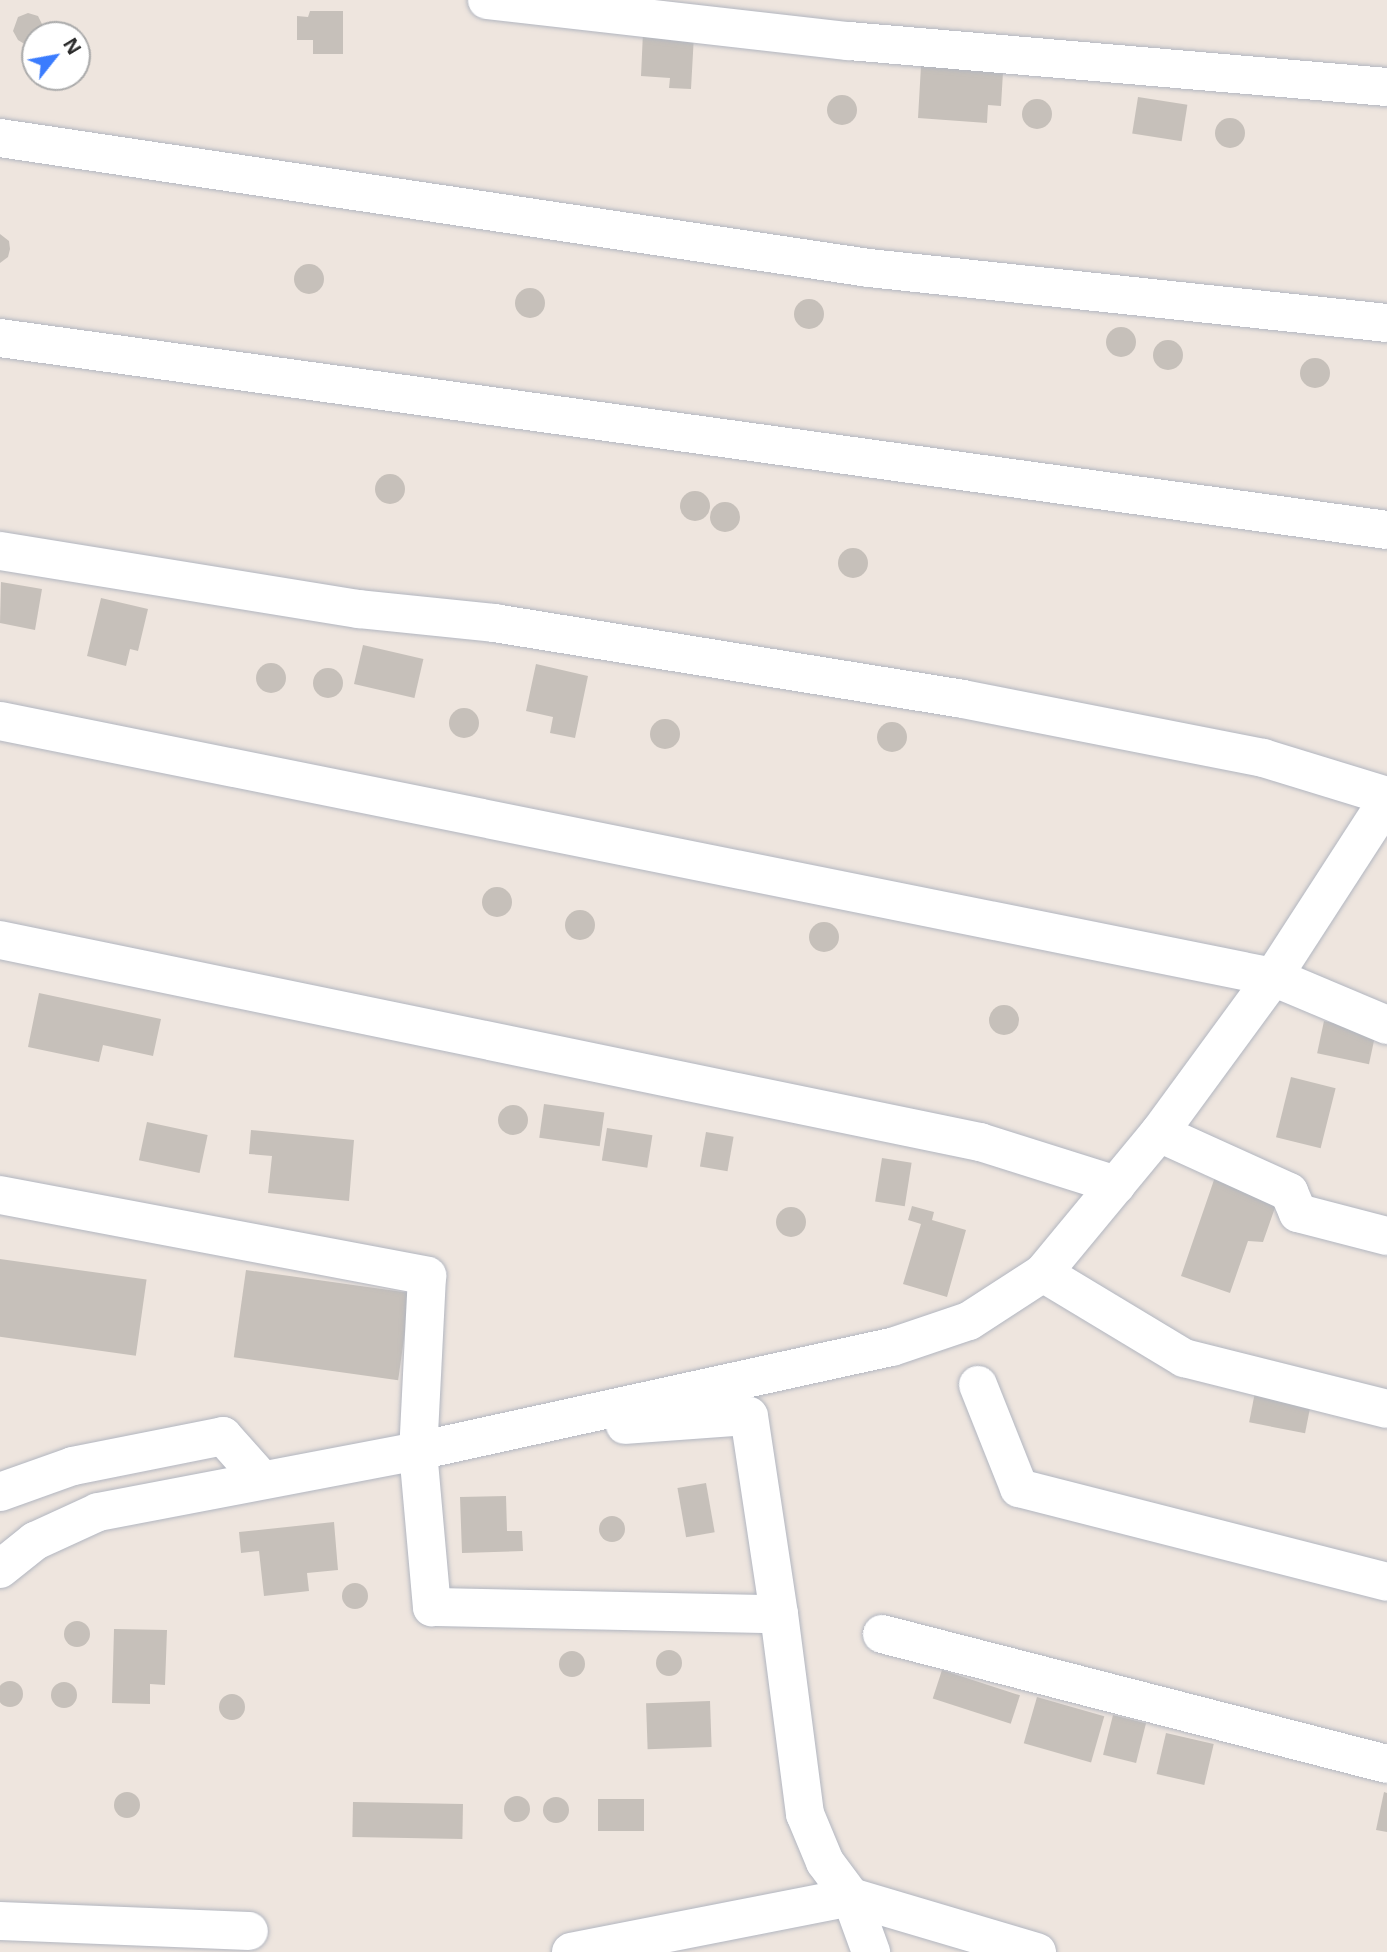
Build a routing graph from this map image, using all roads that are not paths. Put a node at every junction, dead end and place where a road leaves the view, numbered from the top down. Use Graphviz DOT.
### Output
graph roads {
  1 [pos="486,0"];
  2 [pos="1387,88"];
  3 [pos="0,138"];
  4 [pos="1387,323"];
  5 [pos="0,338"];
  6 [pos="1387,530"];
  7 [pos="0,551"];
  8 [pos="0,721"];
  9 [pos="1387,798"];
  10 [pos="0,940"];
  11 [pos="1273,977"];
  12 [pos="1387,1025"];
  13 [pos="1159,1133"];
  14 [pos="1116,1185"];
  15 [pos="0,1195"];
  16 [pos="1387,1236"];
  17 [pos="1042,1273"];
  18 [pos="978,1385"];
  19 [pos="1387,1409"];
  20 [pos="492,1434"];
  21 [pos="418,1451"];
  22 [pos="262,1480"];
  23 [pos="0,1493"];
  24 [pos="0,1569"];
  25 [pos="1387,1582"];
  26 [pos="779,1614"];
  27 [pos="882,1634"];
  28 [pos="1387,1764"];
  29 [pos="851,1897"];
  30 [pos="0,1922"];
  31 [pos="249,1931"];
  32 [pos="572,1952"];
  33 [pos="871,1952"];
  34 [pos="1037,1952"];
  1 -- 2 [label="street"];
  3 -- 4 [label="street"];
  5 -- 6 [label="street"];
  7 -- 9 [label="street"];
  8 -- 11 [label="street"];
  9 -- 11 [label="street"];
  10 -- 14 [label="street"];
  11 -- 12 [label="street"];
  11 -- 13 [label="street"];
  13 -- 14 [label="street"];
  13 -- 16 [label="street"];
  14 -- 17 [label="street"];
  15 -- 21 [label="street"];
  17 -- 19 [label="street"];
  17 -- 20 [label="street"];
  18 -- 25 [label="street"];
  20 -- 21 [label="street"];
  20 -- 26 [label="street"];
  21 -- 22 [label="street"];
  21 -- 26 [label="street"];
  22 -- 23 [label="street"];
  22 -- 24 [label="street"];
  26 -- 29 [label="street"];
  27 -- 28 [label="street"];
  29 -- 32 [label="street"];
  29 -- 33 [label="street"];
  29 -- 34 [label="street"];
  30 -- 31 [label="street"];
}
